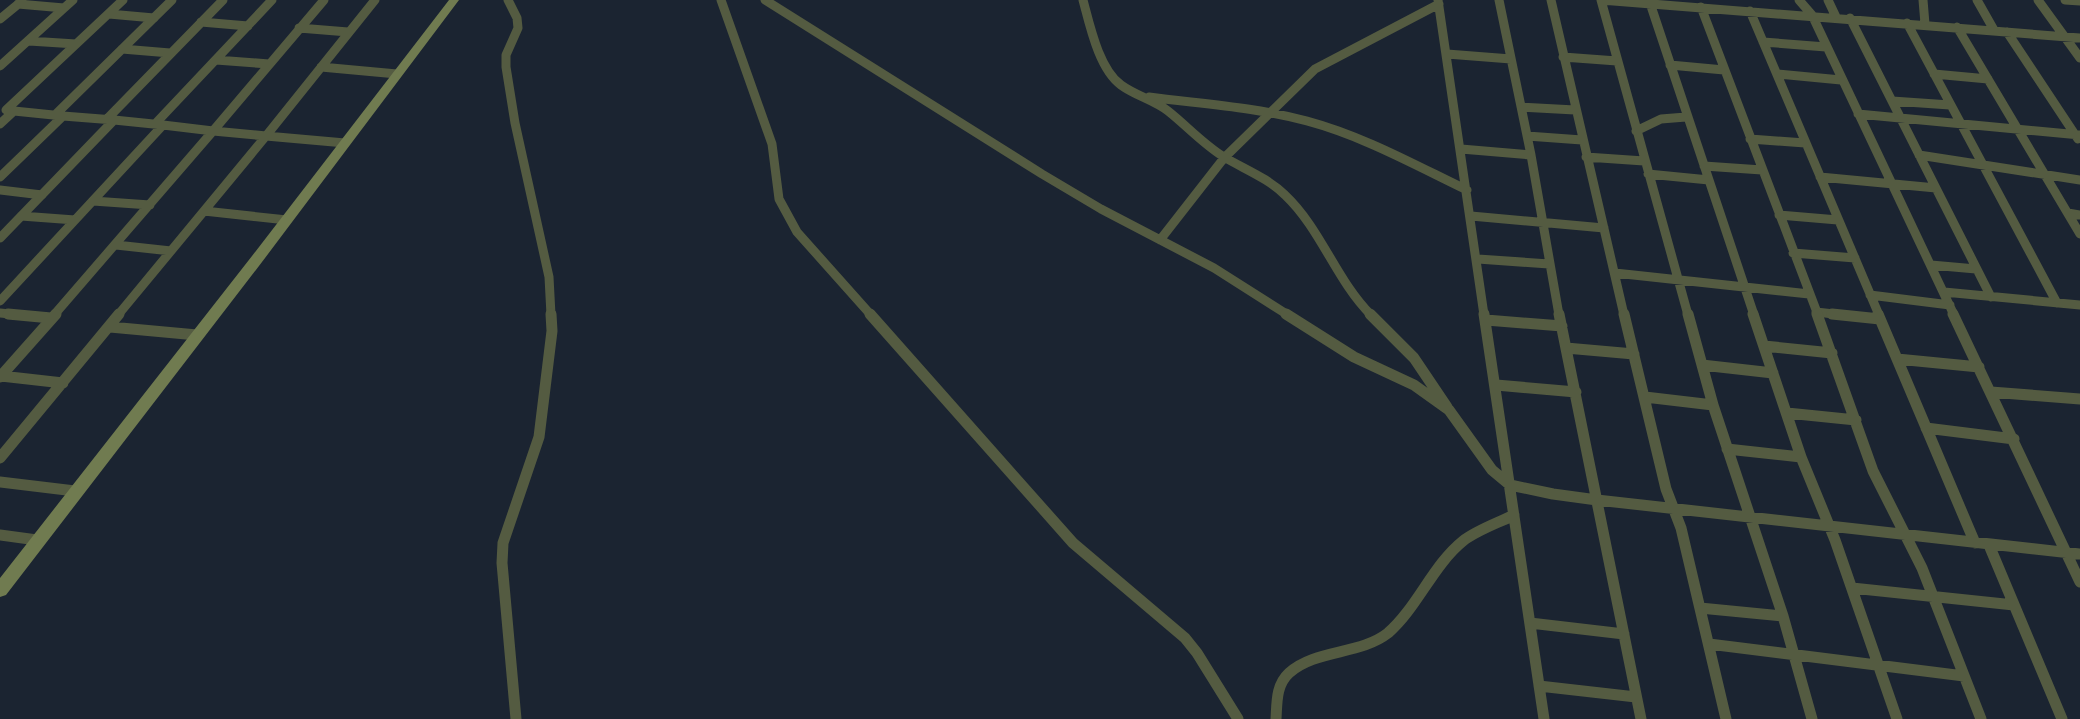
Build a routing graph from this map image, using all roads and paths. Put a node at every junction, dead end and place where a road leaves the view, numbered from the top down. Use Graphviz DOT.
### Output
graph roads {
  1 [pos="73,0"];
  2 [pos="123,0"];
  3 [pos="172,0"];
  4 [pos="223,0"];
  5 [pos="272,0"];
  6 [pos="324,0"];
  7 [pos="375,0"];
  8 [pos="454,0"];
  9 [pos="508,0"];
  10 [pos="721,0"];
  11 [pos="764,0"];
  12 [pos="1083,0"];
  13 [pos="1499,0"];
  14 [pos="1551,0"];
  15 [pos="1601,0"];
  16 [pos="1799,0"];
  17 [pos="1828,0"];
  18 [pos="1923,0"];
  19 [pos="1976,0"];
  20 [pos="2038,0"];
  21 [pos="2065,0"];
  22 [pos="1638,1"];
  23 [pos="2080,1"];
  24 [pos="20,2"];
  25 [pos="1439,2"];
  26 [pos="1671,2"];
  27 [pos="1650,3"];
  28 [pos="1701,7"];
  29 [pos="64,8"];
  30 [pos="1750,11"];
  31 [pos="109,14"];
  32 [pos="1812,15"];
  33 [pos="1836,17"];
  34 [pos="154,18"];
  35 [pos="1850,18"];
  36 [pos="0,20"];
  37 [pos="201,22"];
  38 [pos="1907,23"];
  39 [pos="1925,24"];
  40 [pos="248,26"];
  41 [pos="1957,27"];
  42 [pos="299,28"];
  43 [pos="1994,30"];
  44 [pos="348,32"];
  45 [pos="2007,32"];
  46 [pos="2065,36"];
  47 [pos="2080,38"];
  48 [pos="28,41"];
  49 [pos="1763,42"];
  50 [pos="76,44"];
  51 [pos="1826,47"];
  52 [pos="122,49"];
  53 [pos="170,53"];
  54 [pos="1447,54"];
  55 [pos="1563,57"];
  56 [pos="2080,58"];
  57 [pos="1511,59"];
  58 [pos="216,60"];
  59 [pos="1617,61"];
  60 [pos="269,64"];
  61 [pos="1670,65"];
  62 [pos="0,66"];
  63 [pos="321,67"];
  64 [pos="1724,70"];
  65 [pos="397,74"];
  66 [pos="1777,74"];
  67 [pos="1934,74"];
  68 [pos="1988,79"];
  69 [pos="1841,80"];
  70 [pos="1146,97"];
  71 [pos="1892,101"];
  72 [pos="1950,105"];
  73 [pos="1521,107"];
  74 [pos="7,110"];
  75 [pos="1575,110"];
  76 [pos="1267,113"];
  77 [pos="1858,114"];
  78 [pos="59,115"];
  79 [pos="1686,117"];
  80 [pos="1900,118"];
  81 [pos="110,120"];
  82 [pos="0,124"];
  83 [pos="1961,124"];
  84 [pos="159,125"];
  85 [pos="2018,129"];
  86 [pos="213,130"];
  87 [pos="1636,131"];
  88 [pos="266,136"];
  89 [pos="1527,136"];
  90 [pos="2078,137"];
  91 [pos="1750,139"];
  92 [pos="1582,140"];
  93 [pos="345,143"];
  94 [pos="1805,143"];
  95 [pos="1461,150"];
  96 [pos="1531,155"];
  97 [pos="1919,155"];
  98 [pos="1586,157"];
  99 [pos="1224,158"];
  100 [pos="1644,161"];
  101 [pos="1704,166"];
  102 [pos="1983,166"];
  103 [pos="1762,170"];
  104 [pos="1648,174"];
  105 [pos="2045,176"];
  106 [pos="0,177"];
  107 [pos="1820,177"];
  108 [pos="1709,180"];
  109 [pos="2080,180"];
  110 [pos="1892,183"];
  111 [pos="1936,188"];
  112 [pos="0,190"];
  113 [pos="1468,190"];
  114 [pos="42,195"];
  115 [pos="93,201"];
  116 [pos="150,205"];
  117 [pos="204,211"];
  118 [pos="2068,213"];
  119 [pos="2080,214"];
  120 [pos="1779,215"];
  121 [pos="21,216"];
  122 [pos="1471,216"];
  123 [pos="75,220"];
  124 [pos="287,220"];
  125 [pos="1838,220"];
  126 [pos="1543,222"];
  127 [pos="1604,228"];
  128 [pos="2080,234"];
  129 [pos="0,238"];
  130 [pos="1160,240"];
  131 [pos="116,245"];
  132 [pos="171,250"];
  133 [pos="1794,253"];
  134 [pos="1855,258"];
  135 [pos="1478,259"];
  136 [pos="1549,264"];
  137 [pos="1931,265"];
  138 [pos="1976,269"];
  139 [pos="1616,273"];
  140 [pos="1678,280"];
  141 [pos="1744,287"];
  142 [pos="1944,292"];
  143 [pos="1809,294"];
  144 [pos="1870,295"];
  145 [pos="1991,297"];
  146 [pos="0,301"];
  147 [pos="2056,303"];
  148 [pos="1950,305"];
  149 [pos="2080,306"];
  150 [pos="1816,312"];
  151 [pos="0,313"];
  152 [pos="51,318"];
  153 [pos="1880,319"];
  154 [pos="1486,320"];
  155 [pos="1562,326"];
  156 [pos="110,327"];
  157 [pos="196,336"];
  158 [pos="1764,346"];
  159 [pos="1566,348"];
  160 [pos="1832,353"];
  161 [pos="1634,354"];
  162 [pos="1897,359"];
  163 [pos="1702,365"];
  164 [pos="1979,368"];
  165 [pos="1773,373"];
  166 [pos="0,377"];
  167 [pos="63,383"];
  168 [pos="1496,385"];
  169 [pos="1576,392"];
  170 [pos="1991,392"];
  171 [pos="1645,397"];
  172 [pos="2080,399"];
  173 [pos="1713,405"];
  174 [pos="1449,410"];
  175 [pos="1787,413"];
  176 [pos="1856,420"];
  177 [pos="1926,428"];
  178 [pos="2014,439"];
  179 [pos="1727,449"];
  180 [pos="1801,456"];
  181 [pos="0,458"];
  182 [pos="0,482"];
  183 [pos="1510,485"];
  184 [pos="75,492"];
  185 [pos="1597,500"];
  186 [pos="1674,509"];
  187 [pos="1514,514"];
  188 [pos="1750,517"];
  189 [pos="1830,527"];
  190 [pos="0,536"];
  191 [pos="1906,536"];
  192 [pos="37,540"];
  193 [pos="1975,543"];
  194 [pos="1989,545"];
  195 [pos="2066,553"];
  196 [pos="2080,554"];
  197 [pos="2080,582"];
  198 [pos="1852,588"];
  199 [pos="0,590"];
  200 [pos="1934,596"];
  201 [pos="2014,605"];
  202 [pos="1700,608"];
  203 [pos="1782,616"];
  204 [pos="1530,623"];
  205 [pos="1624,634"];
  206 [pos="1709,644"];
  207 [pos="1793,654"];
  208 [pos="1879,665"];
  209 [pos="1964,676"];
  210 [pos="1539,686"];
  211 [pos="1636,697"];
  212 [pos="516,719"];
  213 [pos="1238,719"];
  214 [pos="1276,719"];
  215 [pos="1544,719"];
  216 [pos="1641,719"];
  217 [pos="1726,719"];
  218 [pos="1812,719"];
  219 [pos="1897,719"];
  220 [pos="1981,719"];
  221 [pos="2062,719"];
  1 -- 29 [label="street"];
  2 -- 31 [label="street"];
  3 -- 34 [label="street"];
  4 -- 37 [label="street"];
  5 -- 40 [label="street"];
  6 -- 42 [label="street"];
  7 -- 44 [label="street"];
  8 -- 65 [label="street"];
  9 -- 212 [label="street"];
  10 -- 213 [label="street"];
  11 -- 130 [label="street"];
  12 -- 70 [label="street"];
  13 -- 57 [label="street"];
  14 -- 55 [label="street"];
  15 -- 22 [label="street"];
  15 -- 59 [label="street"];
  16 -- 32 [label="street"];
  17 -- 33 [label="street"];
  18 -- 39 [label="street"];
  19 -- 43 [label="street"];
  20 -- 46 [label="street"];
  21 -- 23 [label="street"];
  22 -- 27 [label="street"];
  24 -- 29 [label="street"];
  24 -- 36 [label="street"];
  25 -- 54 [label="street"];
  25 -- 76 [label="street"];
  26 -- 27 [label="street"];
  26 -- 28 [label="street"];
  27 -- 61 [label="street"];
  28 -- 30 [label="street"];
  28 -- 64 [label="street"];
  29 -- 48 [label="street"];
  30 -- 32 [label="street"];
  30 -- 49 [label="street"];
  31 -- 34 [label="street"];
  31 -- 50 [label="street"];
  32 -- 33 [label="street"];
  32 -- 51 [label="street"];
  33 -- 35 [label="street"];
  34 -- 52 [label="street"];
  35 -- 38 [label="street"];
  35 -- 71 [label="street"];
  37 -- 40 [label="street"];
  37 -- 53 [label="street"];
  38 -- 39 [label="street"];
  38 -- 67 [label="street"];
  39 -- 41 [label="street"];
  40 -- 58 [label="street"];
  41 -- 43 [label="street"];
  41 -- 68 [label="street"];
  42 -- 44 [label="street"];
  42 -- 60 [label="street"];
  43 -- 45 [label="street"];
  44 -- 63 [label="street"];
  45 -- 46 [label="street"];
  45 -- 90 [label="street"];
  46 -- 47 [label="street"];
  46 -- 56 [label="street"];
  48 -- 50 [label="street"];
  48 -- 62 [label="street"];
  49 -- 51 [label="street"];
  49 -- 66 [label="street"];
  50 -- 74 [label="street"];
  51 -- 69 [label="street"];
  52 -- 53 [label="street"];
  52 -- 78 [label="street"];
  53 -- 81 [label="street"];
  54 -- 57 [label="street"];
  54 -- 95 [label="street"];
  55 -- 59 [label="street"];
  55 -- 75 [label="street"];
  57 -- 73 [label="street"];
  58 -- 60 [label="street"];
  58 -- 84 [label="street"];
  59 -- 87 [label="street"];
  60 -- 86 [label="street"];
  61 -- 64 [label="street"];
  61 -- 79 [label="street"];
  63 -- 65 [label="street"];
  63 -- 88 [label="street"];
  64 -- 91 [label="street"];
  65 -- 93 [label="street"];
  66 -- 69 [label="street"];
  66 -- 94 [label="street"];
  67 -- 68 [label="street"];
  67 -- 72 [label="street"];
  68 -- 85 [label="street"];
  69 -- 77 [label="street"];
  70 -- 76 [label="street"];
  70 -- 99 [label="street"];
  71 -- 72 [label="street"];
  71 -- 80 [label="street"];
  72 -- 83 [label="street"];
  73 -- 75 [label="street"];
  73 -- 89 [label="street"];
  74 -- 78 [label="street"];
  74 -- 82 [label="street"];
  75 -- 92 [label="street"];
  76 -- 99 [label="street"];
  76 -- 113 [label="street"];
  77 -- 80 [label="street"];
  77 -- 110 [label="street"];
  78 -- 81 [label="street"];
  78 -- 106 [label="street"];
  79 -- 87 [label="street"];
  79 -- 101 [label="street"];
  80 -- 83 [label="street"];
  80 -- 97 [label="street"];
  81 -- 84 [label="street"];
  81 -- 114 [label="street"];
  83 -- 85 [label="street"];
  83 -- 102 [label="street"];
  84 -- 86 [label="street"];
  84 -- 115 [label="street"];
  85 -- 90 [label="street"];
  85 -- 105 [label="street"];
  86 -- 88 [label="street"];
  86 -- 116 [label="street"];
  87 -- 100 [label="street"];
  88 -- 93 [label="street"];
  88 -- 117 [label="street"];
  89 -- 92 [label="street"];
  89 -- 96 [label="street"];
  91 -- 94 [label="street"];
  91 -- 103 [label="street"];
  92 -- 98 [label="street"];
  93 -- 124 [label="street"];
  94 -- 107 [label="street"];
  95 -- 96 [label="street"];
  95 -- 113 [label="street"];
  96 -- 126 [label="street"];
  97 -- 102 [label="street"];
  97 -- 111 [label="street"];
  98 -- 100 [label="street"];
  98 -- 127 [label="street"];
  99 -- 130 [label="street"];
  99 -- 174 [label="street"];
  100 -- 104 [label="street"];
  101 -- 103 [label="street"];
  101 -- 108 [label="street"];
  102 -- 105 [label="street"];
  102 -- 147 [label="street"];
  103 -- 120 [label="street"];
  104 -- 108 [label="street"];
  104 -- 140 [label="street"];
  105 -- 109 [label="street"];
  105 -- 118 [label="street"];
  107 -- 110 [label="street"];
  107 -- 125 [label="street"];
  108 -- 141 [label="street"];
  110 -- 111 [label="street"];
  110 -- 137 [label="street"];
  111 -- 138 [label="street"];
  112 -- 114 [label="street"];
  113 -- 122 [label="street"];
  114 -- 121 [label="street"];
  115 -- 116 [label="street"];
  115 -- 123 [label="street"];
  116 -- 131 [label="street"];
  117 -- 124 [label="street"];
  117 -- 132 [label="street"];
  118 -- 119 [label="street"];
  118 -- 128 [label="street"];
  120 -- 125 [label="street"];
  120 -- 133 [label="street"];
  121 -- 123 [label="street"];
  121 -- 129 [label="street"];
  122 -- 126 [label="street"];
  122 -- 135 [label="street"];
  123 -- 146 [label="street"];
  124 -- 157 [label="street"];
  125 -- 134 [label="street"];
  126 -- 127 [label="street"];
  126 -- 136 [label="street"];
  127 -- 139 [label="street"];
  130 -- 174 [label="street"];
  131 -- 132 [label="street"];
  131 -- 152 [label="street"];
  132 -- 156 [label="street"];
  133 -- 134 [label="street"];
  133 -- 143 [label="street"];
  134 -- 144 [label="street"];
  135 -- 136 [label="street"];
  135 -- 154 [label="street"];
  136 -- 155 [label="street"];
  137 -- 138 [label="street"];
  137 -- 142 [label="street"];
  138 -- 145 [label="street"];
  139 -- 140 [label="street"];
  139 -- 161 [label="street"];
  140 -- 141 [label="street"];
  140 -- 163 [label="street"];
  141 -- 143 [label="street"];
  141 -- 158 [label="street"];
  142 -- 145 [label="street"];
  142 -- 148 [label="street"];
  143 -- 150 [label="street"];
  144 -- 148 [label="street"];
  144 -- 153 [label="street"];
  145 -- 147 [label="street"];
  147 -- 149 [label="street"];
  148 -- 164 [label="street"];
  150 -- 153 [label="street"];
  150 -- 160 [label="street"];
  151 -- 152 [label="street"];
  152 -- 166 [label="street"];
  153 -- 162 [label="street"];
  154 -- 155 [label="street"];
  154 -- 168 [label="street"];
  155 -- 159 [label="street"];
  156 -- 157 [label="street"];
  156 -- 167 [label="street"];
  157 -- 184 [label="street"];
  158 -- 160 [label="street"];
  158 -- 165 [label="street"];
  159 -- 161 [label="street"];
  159 -- 169 [label="street"];
  160 -- 176 [label="street"];
  161 -- 171 [label="street"];
  162 -- 164 [label="street"];
  162 -- 177 [label="street"];
  163 -- 165 [label="street"];
  163 -- 173 [label="street"];
  164 -- 170 [label="street"];
  165 -- 175 [label="street"];
  166 -- 167 [label="street"];
  167 -- 181 [label="street"];
  168 -- 169 [label="street"];
  168 -- 183 [label="street"];
  169 -- 185 [label="street"];
  170 -- 172 [label="street"];
  170 -- 178 [label="street"];
  171 -- 173 [label="street"];
  171 -- 186 [label="street"];
  173 -- 179 [label="street"];
  174 -- 183 [label="street"];
  175 -- 176 [label="street"];
  175 -- 180 [label="street"];
  176 -- 191 [label="street"];
  177 -- 178 [label="street"];
  177 -- 193 [label="street"];
  178 -- 195 [label="street"];
  179 -- 180 [label="street"];
  179 -- 188 [label="street"];
  180 -- 189 [label="street"];
  182 -- 184 [label="street"];
  183 -- 185 [label="street"];
  183 -- 187 [label="street"];
  184 -- 192 [label="street"];
  185 -- 186 [label="street"];
  185 -- 205 [label="street"];
  186 -- 188 [label="street"];
  186 -- 202 [label="street"];
  187 -- 204 [label="street"];
  187 -- 214 [label="street"];
  188 -- 189 [label="street"];
  188 -- 203 [label="street"];
  189 -- 191 [label="street"];
  189 -- 198 [label="street"];
  190 -- 192 [label="street"];
  191 -- 193 [label="street"];
  191 -- 200 [label="street"];
  192 -- 199 [label="street"];
  193 -- 194 [label="street"];
  194 -- 195 [label="street"];
  194 -- 201 [label="street"];
  195 -- 196 [label="street"];
  195 -- 197 [label="street"];
  198 -- 200 [label="street"];
  198 -- 208 [label="street"];
  200 -- 201 [label="street"];
  200 -- 209 [label="street"];
  201 -- 221 [label="street"];
  202 -- 203 [label="street"];
  202 -- 206 [label="street"];
  203 -- 207 [label="street"];
  204 -- 205 [label="street"];
  204 -- 210 [label="street"];
  205 -- 211 [label="street"];
  206 -- 207 [label="street"];
  206 -- 217 [label="street"];
  207 -- 208 [label="street"];
  207 -- 218 [label="street"];
  208 -- 209 [label="street"];
  208 -- 219 [label="street"];
  209 -- 220 [label="street"];
  210 -- 211 [label="street"];
  210 -- 215 [label="street"];
  211 -- 216 [label="street"];
}
